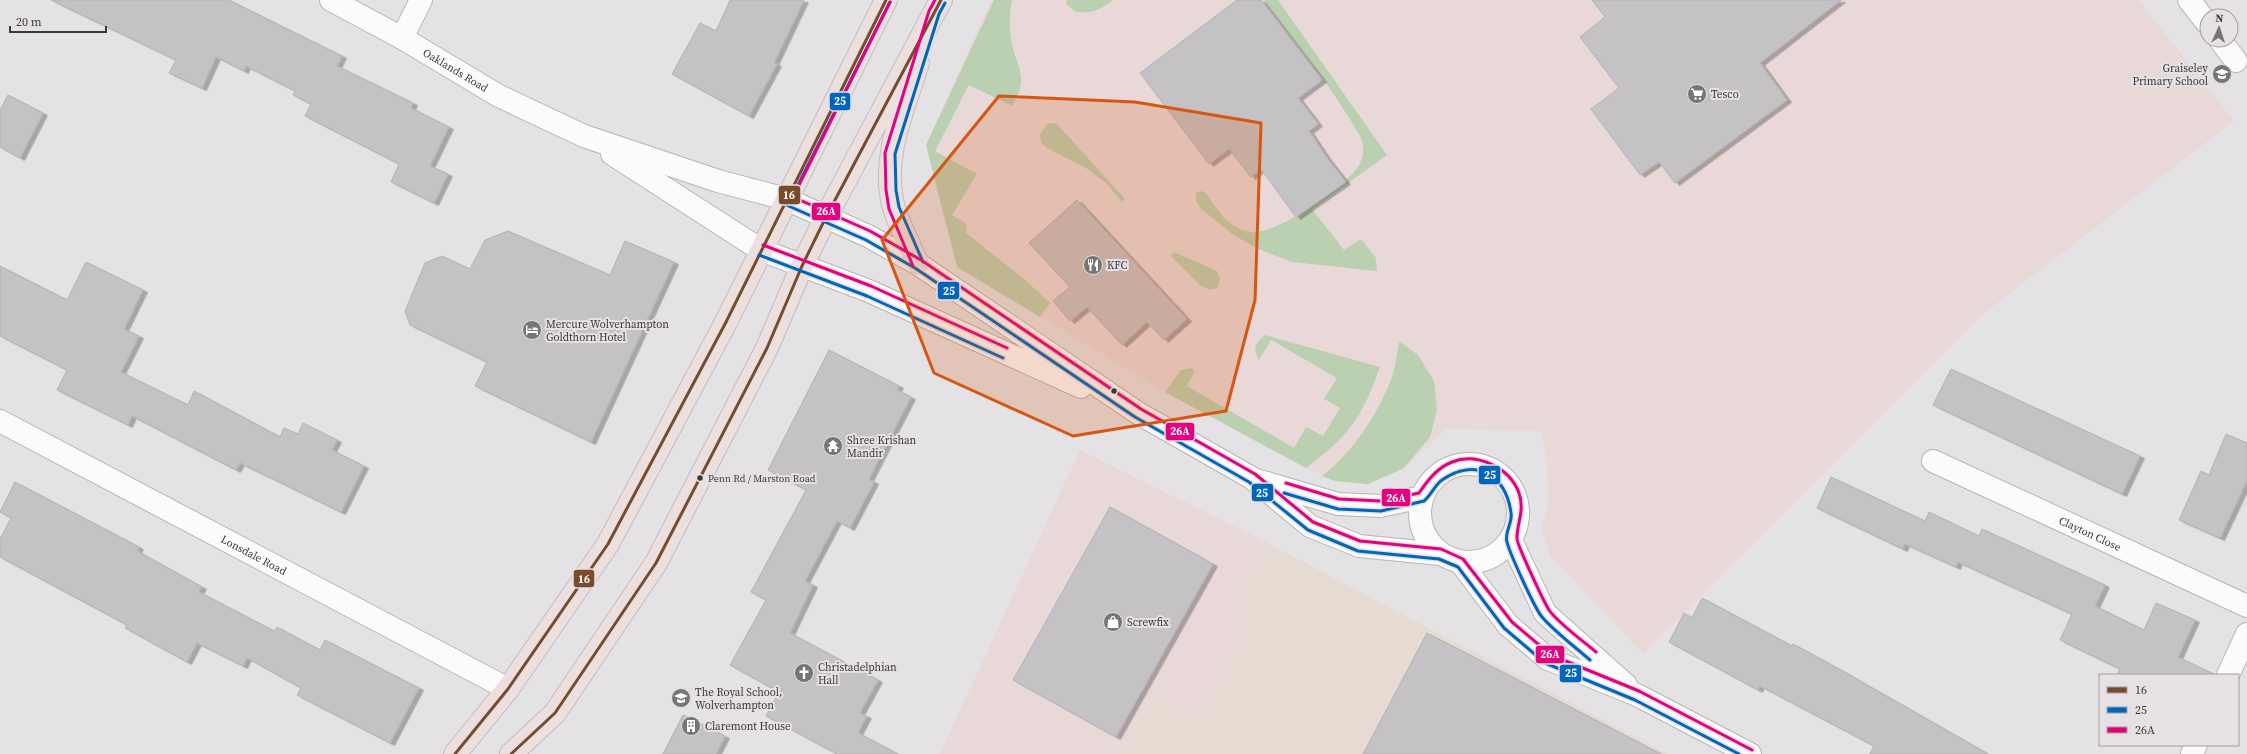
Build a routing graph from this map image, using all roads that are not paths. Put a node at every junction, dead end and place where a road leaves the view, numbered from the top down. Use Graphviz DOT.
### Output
graph roads {
  1 [pos="331,0"];
  2 [pos="421,0"];
  3 [pos="886,0"];
  4 [pos="2189,0"];
  5 [pos="937,6"];
  6 [pos="2199,13"];
  7 [pos="402,38"];
  8 [pos="2226,48"];
  9 [pos="2236,61"];
  10 [pos="584,136"];
  11 [pos="786,199"];
  12 [pos="826,217"];
  13 [pos="761,250"];
  14 [pos="918,264"];
  15 [pos="802,266"];
  16 [pos="1138,414"];
  17 [pos="0,421"];
  18 [pos="1933,460"];
  19 [pos="1252,478"];
  20 [pos="1422,497"];
  21 [pos="1511,540"];
  22 [pos="1440,554"];
  23 [pos="1461,562"];
  24 [pos="2247,606"];
  25 [pos="2247,634"];
  26 [pos="2228,674"];
  27 [pos="508,689"];
  28 [pos="1637,695"];
  29 [pos="455,754"];
  30 [pos="511,754"];
  31 [pos="1750,754"];
  1 -- 7 [label="street, Oaklands Road"];
  2 -- 7 [label="street"];
  3 -- 11 [label="highway"];
  4 -- 6 [label="street"];
  5 -- 12 [label="highway"];
  5 -- 14 [label="highway"];
  7 -- 10 [label="street, Oaklands Road"];
  8 -- 9 [label="street"];
  10 -- 11 [label="street, Oaklands Road"];
  10 -- 13 [label="street, Oaklands Road"];
  11 -- 12 [label="street, Oaklands Road"];
  11 -- 13 [label="highway"];
  12 -- 14 [label="street, Oaklands Road"];
  12 -- 15 [label="highway"];
  13 -- 15 [label="street, Oaklands Road"];
  13 -- 27 [label="highway"];
  14 -- 16 [label="street, Oaklands Road"];
  15 -- 16 [label="street, Oaklands Road"];
  15 -- 30 [label="highway"];
  16 -- 19 [label="street"];
  17 -- 27 [label="street, Lonsdale Road"];
  18 -- 24 [label="street, Clayton Close"];
  19 -- 20 [label="street"];
  19 -- 22 [label="street"];
  20 -- 21 [label="street"];
  20 -- 22 [label="street"];
  21 -- 23 [label="street"];
  21 -- 28 [label="street"];
  22 -- 23 [label="street"];
  23 -- 28 [label="street"];
  25 -- 26 [label="street"];
  27 -- 29 [label="highway"];
  28 -- 31 [label="street"];
}
